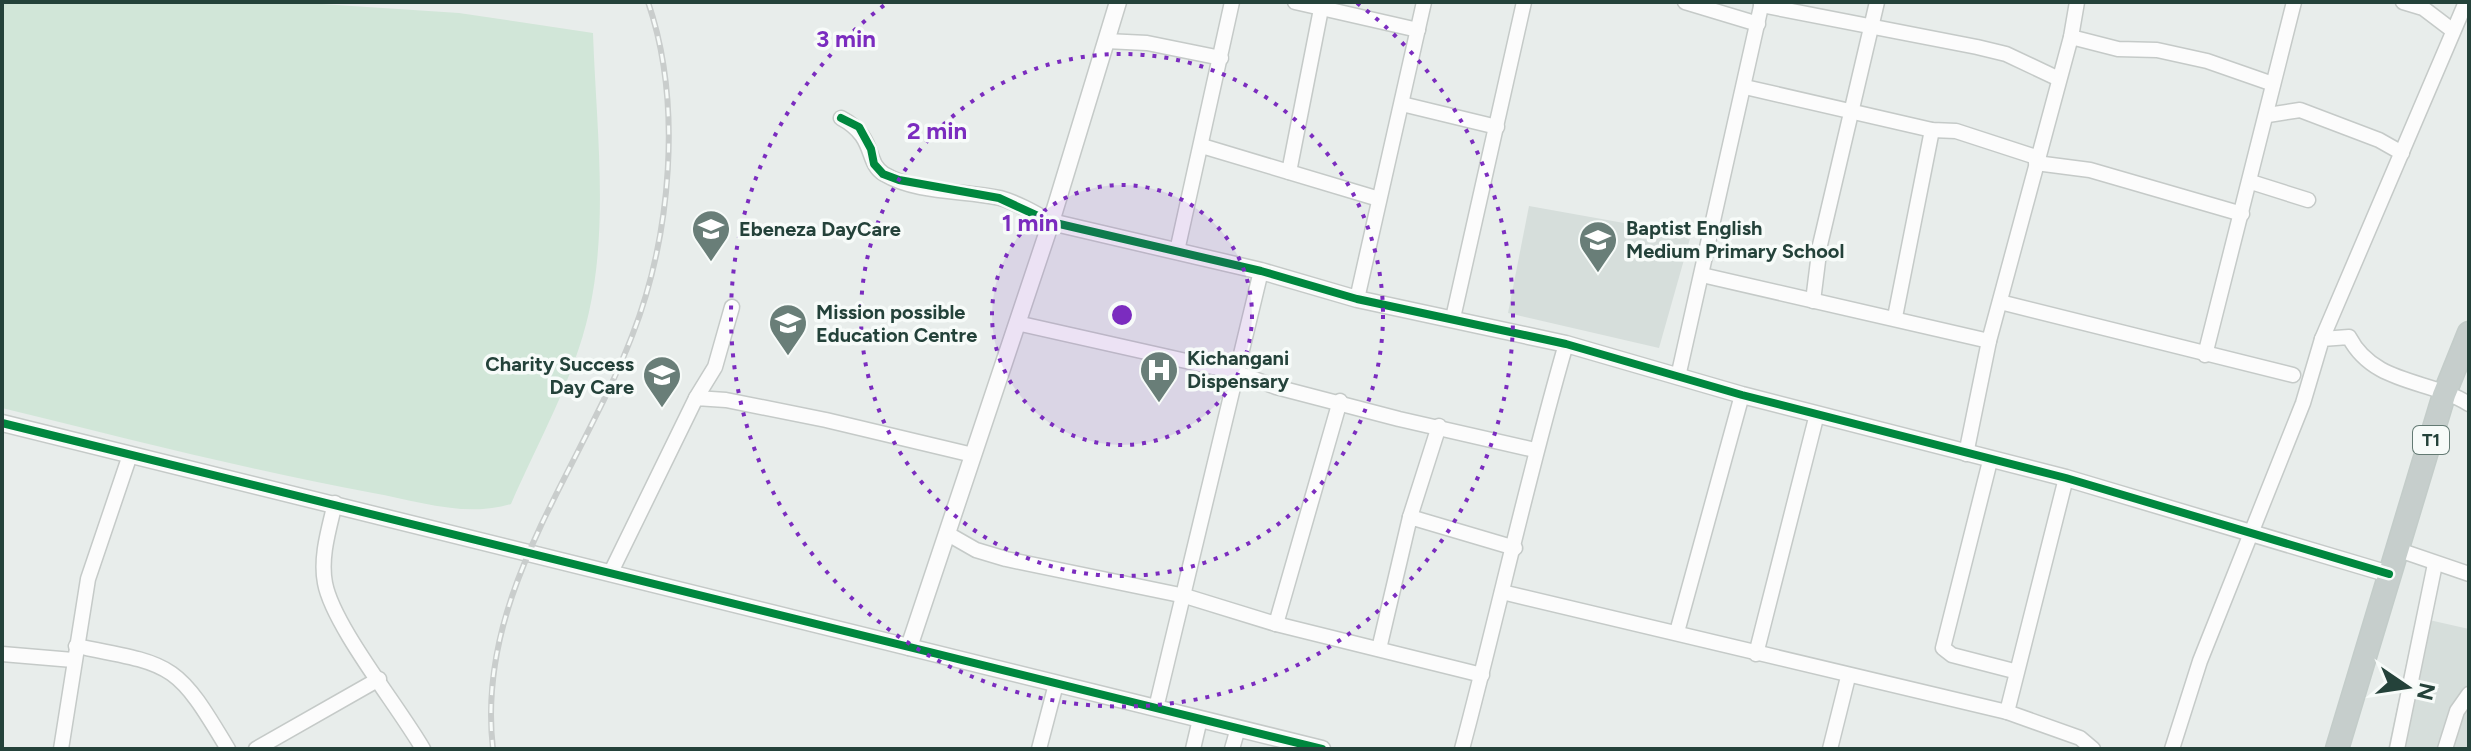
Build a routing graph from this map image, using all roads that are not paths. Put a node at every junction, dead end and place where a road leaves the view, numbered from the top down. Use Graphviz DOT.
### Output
graph roads {
  1 [pos="1118,2"];
  2 [pos="1232,2"];
  3 [pos="1295,2"];
  4 [pos="1424,2"];
  5 [pos="1524,2"];
  6 [pos="1685,2"];
  7 [pos="1877,2"];
  8 [pos="2077,2"];
  9 [pos="2294,2"];
  10 [pos="2403,2"];
  11 [pos="2466,2"];
  12 [pos="1761,3"];
  13 [pos="1321,9"];
  14 [pos="1758,24"];
  15 [pos="1871,29"];
  16 [pos="1418,30"];
  17 [pos="2452,30"];
  18 [pos="2071,37"];
  19 [pos="1106,41"];
  20 [pos="1221,58"];
  21 [pos="2059,79"];
  22 [pos="2273,84"];
  23 [pos="1745,87"];
  24 [pos="1402,104"];
  25 [pos="1852,111"];
  26 [pos="2268,115"];
  27 [pos="841,118"];
  28 [pos="1497,127"];
  29 [pos="1932,130"];
  30 [pos="1202,146"];
  31 [pos="2402,153"];
  32 [pos="2036,160"];
  33 [pos="1289,172"];
  34 [pos="2251,182"];
  35 [pos="1379,199"];
  36 [pos="2308,200"];
  37 [pos="2242,214"];
  38 [pos="1051,222"];
  39 [pos="1177,251"];
  40 [pos="1261,271"];
  41 [pos="1702,275"];
  42 [pos="1357,299"];
  43 [pos="1813,301"];
  44 [pos="2000,302"];
  45 [pos="732,307"];
  46 [pos="1895,317"];
  47 [pos="1453,318"];
  48 [pos="1017,323"];
  49 [pos="2469,333"];
  50 [pos="2322,339"];
  51 [pos="1989,341"];
  52 [pos="1566,344"];
  53 [pos="2205,355"];
  54 [pos="715,367"];
  55 [pos="1235,372"];
  56 [pos="2293,375"];
  57 [pos="1678,377"];
  58 [pos="1742,395"];
  59 [pos="2444,395"];
  60 [pos="696,398"];
  61 [pos="726,400"];
  62 [pos="1340,401"];
  63 [pos="2469,404"];
  64 [pos="1817,414"];
  65 [pos="2,423"];
  66 [pos="1439,426"];
  67 [pos="1535,450"];
  68 [pos="1966,454"];
  69 [pos="130,455"];
  70 [pos="973,455"];
  71 [pos="1990,461"];
  72 [pos="2066,478"];
  73 [pos="335,503"];
  74 [pos="1410,517"];
  75 [pos="2251,531"];
  76 [pos="948,534"];
  77 [pos="1515,548"];
  78 [pos="2396,549"];
  79 [pos="2435,564"];
  80 [pos="611,572"];
  81 [pos="2389,574"];
  82 [pos="2469,574"];
  83 [pos="1502,592"];
  84 [pos="1185,596"];
  85 [pos="1276,624"];
  86 [pos="1677,632"];
  87 [pos="909,647"];
  88 [pos="1379,649"];
  89 [pos="75,653"];
  90 [pos="2,654"];
  91 [pos="1756,654"];
  92 [pos="2014,671"];
  93 [pos="1482,675"];
  94 [pos="1848,677"];
  95 [pos="379,679"];
  96 [pos="1056,684"];
  97 [pos="2469,694"];
  98 [pos="1156,708"];
  99 [pos="2007,712"];
  100 [pos="1200,719"];
  101 [pos="1238,728"];
  102 [pos="61,749"];
  103 [pos="228,749"];
  104 [pos="256,749"];
  105 [pos="423,749"];
  106 [pos="1039,749"];
  107 [pos="1193,749"];
  108 [pos="1232,749"];
  109 [pos="1322,749"];
  110 [pos="1462,749"];
  111 [pos="1830,749"];
  112 [pos="2093,749"];
  113 [pos="2172,749"];
  114 [pos="2337,749"];
  115 [pos="2397,749"];
  116 [pos="2445,749"];
  1 -- 19 [label="street"];
  2 -- 20 [label="street"];
  3 -- 13 [label="street"];
  4 -- 16 [label="street"];
  5 -- 28 [label="street"];
  6 -- 14 [label="street"];
  7 -- 15 [label="street"];
  8 -- 18 [label="street"];
  9 -- 22 [label="street"];
  10 -- 17 [label="street"];
  11 -- 17 [label="street"];
  12 -- 14 [label="street"];
  12 -- 15 [label="street"];
  13 -- 16 [label="street"];
  13 -- 33 [label="street"];
  14 -- 23 [label="street"];
  15 -- 21 [label="street"];
  15 -- 25 [label="street"];
  16 -- 24 [label="street"];
  17 -- 31 [label="street"];
  18 -- 21 [label="street"];
  18 -- 22 [label="street"];
  19 -- 20 [label="street"];
  19 -- 38 [label="street"];
  20 -- 30 [label="street"];
  21 -- 32 [label="street"];
  22 -- 26 [label="street"];
  23 -- 25 [label="street"];
  23 -- 41 [label="street"];
  24 -- 28 [label="street"];
  24 -- 35 [label="street"];
  25 -- 29 [label="street"];
  25 -- 43 [label="street"];
  26 -- 31 [label="street"];
  26 -- 34 [label="street"];
  27 -- 38 [label="street"];
  28 -- 47 [label="street"];
  29 -- 32 [label="street"];
  29 -- 46 [label="street"];
  30 -- 33 [label="street"];
  30 -- 39 [label="street"];
  31 -- 50 [label="street"];
  32 -- 37 [label="street"];
  32 -- 44 [label="street"];
  33 -- 35 [label="street"];
  34 -- 36 [label="street"];
  34 -- 37 [label="street"];
  35 -- 42 [label="street"];
  37 -- 53 [label="street"];
  38 -- 39 [label="street"];
  38 -- 48 [label="street"];
  39 -- 40 [label="street"];
  40 -- 42 [label="street"];
  40 -- 55 [label="street"];
  41 -- 43 [label="street"];
  41 -- 57 [label="street"];
  42 -- 47 [label="street"];
  43 -- 46 [label="street"];
  44 -- 51 [label="street"];
  44 -- 53 [label="street"];
  45 -- 54 [label="street"];
  46 -- 51 [label="street"];
  47 -- 52 [label="street"];
  48 -- 55 [label="street"];
  48 -- 70 [label="street"];
  49 -- 59 [label="highway, T1"];
  50 -- 59 [label="street"];
  50 -- 75 [label="street"];
  51 -- 68 [label="street"];
  52 -- 57 [label="street"];
  52 -- 67 [label="street"];
  53 -- 56 [label="street"];
  54 -- 60 [label="street"];
  54 -- 61 [label="street"];
  55 -- 62 [label="street"];
  55 -- 84 [label="street"];
  57 -- 58 [label="street"];
  58 -- 64 [label="street"];
  58 -- 86 [label="street"];
  59 -- 63 [label="street"];
  59 -- 78 [label="highway, T1"];
  60 -- 61 [label="street"];
  60 -- 80 [label="street"];
  61 -- 70 [label="street"];
  62 -- 66 [label="street"];
  62 -- 85 [label="street"];
  64 -- 68 [label="street"];
  64 -- 91 [label="street"];
  65 -- 69 [label="street"];
  66 -- 67 [label="street"];
  66 -- 74 [label="street"];
  67 -- 77 [label="street"];
  68 -- 71 [label="street"];
  69 -- 73 [label="street"];
  69 -- 89 [label="street"];
  70 -- 76 [label="street"];
  71 -- 72 [label="street"];
  71 -- 92 [label="street"];
  72 -- 75 [label="street"];
  72 -- 92 [label="street"];
  73 -- 80 [label="street"];
  73 -- 95 [label="street"];
  74 -- 77 [label="street"];
  74 -- 88 [label="street"];
  75 -- 81 [label="street"];
  75 -- 113 [label="street"];
  76 -- 84 [label="street"];
  76 -- 87 [label="street"];
  77 -- 83 [label="street"];
  78 -- 79 [label="street"];
  78 -- 81 [label="highway, T1"];
  79 -- 82 [label="street"];
  79 -- 115 [label="street"];
  80 -- 87 [label="street"];
  81 -- 114 [label="highway, T1"];
  83 -- 86 [label="street"];
  83 -- 93 [label="street"];
  84 -- 85 [label="street"];
  84 -- 98 [label="street"];
  85 -- 88 [label="street"];
  86 -- 91 [label="street"];
  87 -- 96 [label="street"];
  88 -- 93 [label="street"];
  89 -- 90 [label="street"];
  89 -- 102 [label="street"];
  89 -- 103 [label="street"];
  91 -- 94 [label="street"];
  92 -- 99 [label="street"];
  93 -- 110 [label="street"];
  94 -- 99 [label="street"];
  94 -- 111 [label="street"];
  95 -- 104 [label="street"];
  95 -- 105 [label="street"];
  96 -- 98 [label="street"];
  96 -- 106 [label="street"];
  97 -- 116 [label="street"];
  98 -- 100 [label="street"];
  99 -- 112 [label="street"];
  100 -- 101 [label="street"];
  100 -- 107 [label="street"];
  101 -- 108 [label="street"];
  101 -- 109 [label="street"];
}
